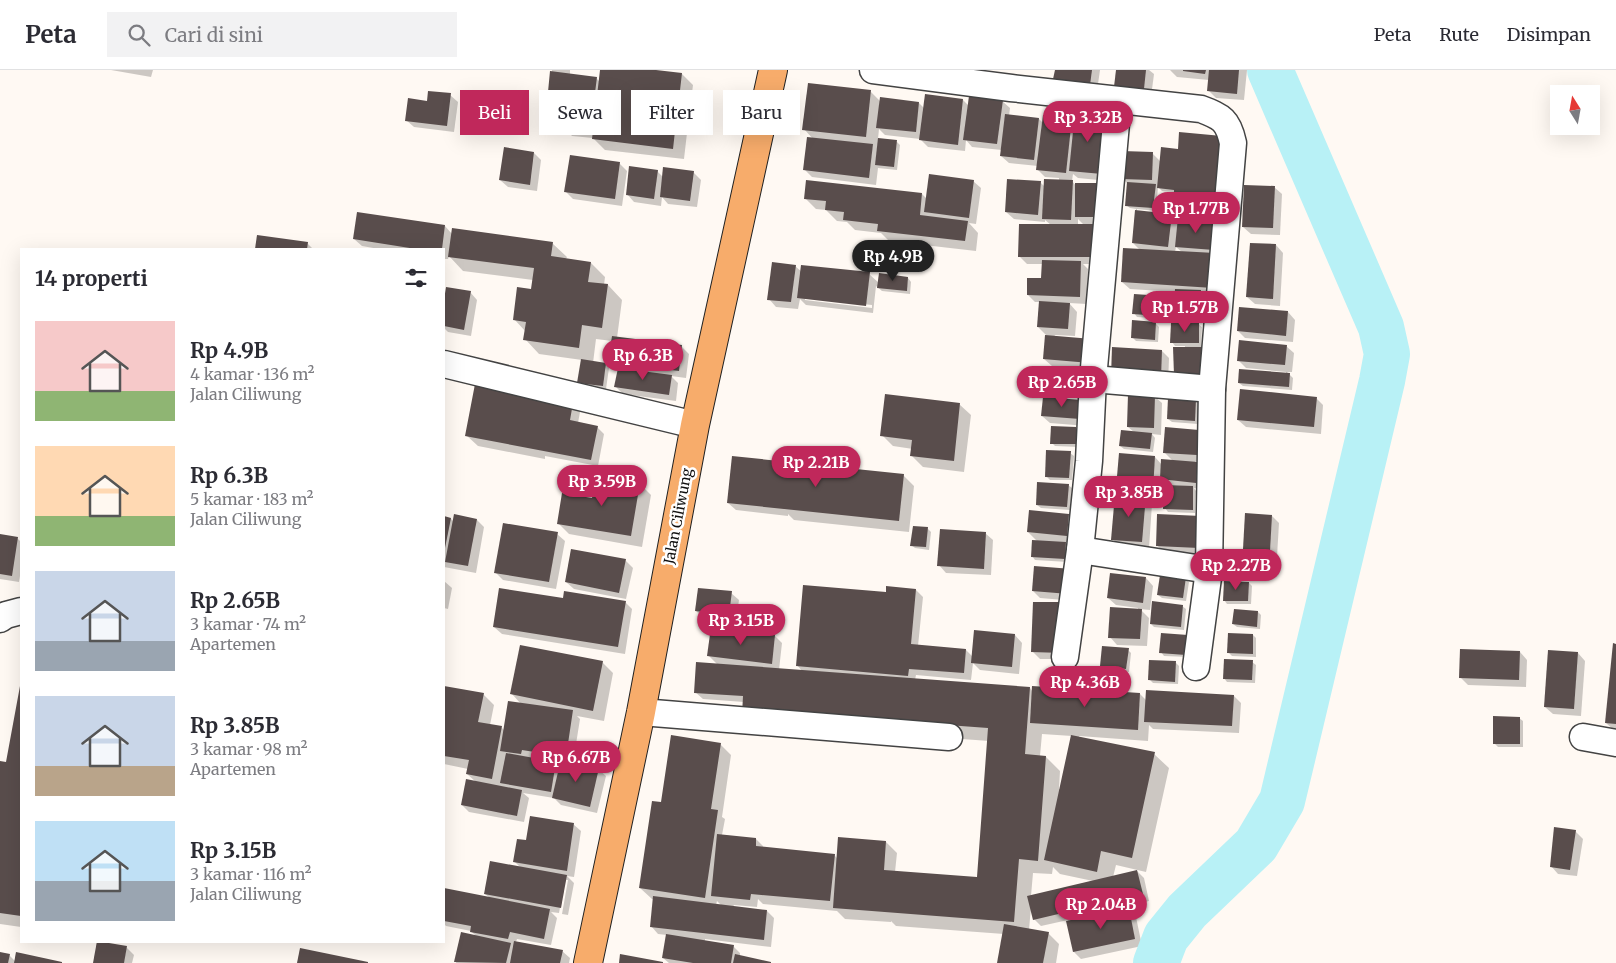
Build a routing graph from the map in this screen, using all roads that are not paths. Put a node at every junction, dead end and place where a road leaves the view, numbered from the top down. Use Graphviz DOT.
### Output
graph roads {
  1 [pos="773,70"];
  2 [pos="873,70"];
  3 [pos="1118,101"];
  4 [pos="445,364"];
  5 [pos="1093,379"];
  6 [pos="1212,389"];
  7 [pos="695,425"];
  8 [pos="1080,550"];
  9 [pos="1209,570"];
  10 [pos="20,611"];
  11 [pos="0,619"];
  12 [pos="1065,656"];
  13 [pos="1196,667"];
  14 [pos="641,712"];
  15 [pos="948,737"];
  16 [pos="1583,737"];
  17 [pos="1616,743"];
  18 [pos="588,963"];
  1 -- 7 [label="main road, Jalan Ciliwung"];
  2 -- 3 [label="street"];
  3 -- 5 [label="street"];
  3 -- 6 [label="street"];
  4 -- 7 [label="street"];
  5 -- 6 [label="street"];
  5 -- 8 [label="street"];
  6 -- 9 [label="street"];
  7 -- 14 [label="main road, Jalan Ciliwung"];
  8 -- 9 [label="street"];
  8 -- 12 [label="street"];
  9 -- 13 [label="street"];
  10 -- 11 [label="street"];
  14 -- 15 [label="street"];
  14 -- 18 [label="main road, Jalan Ciliwung"];
  16 -- 17 [label="street"];
}
